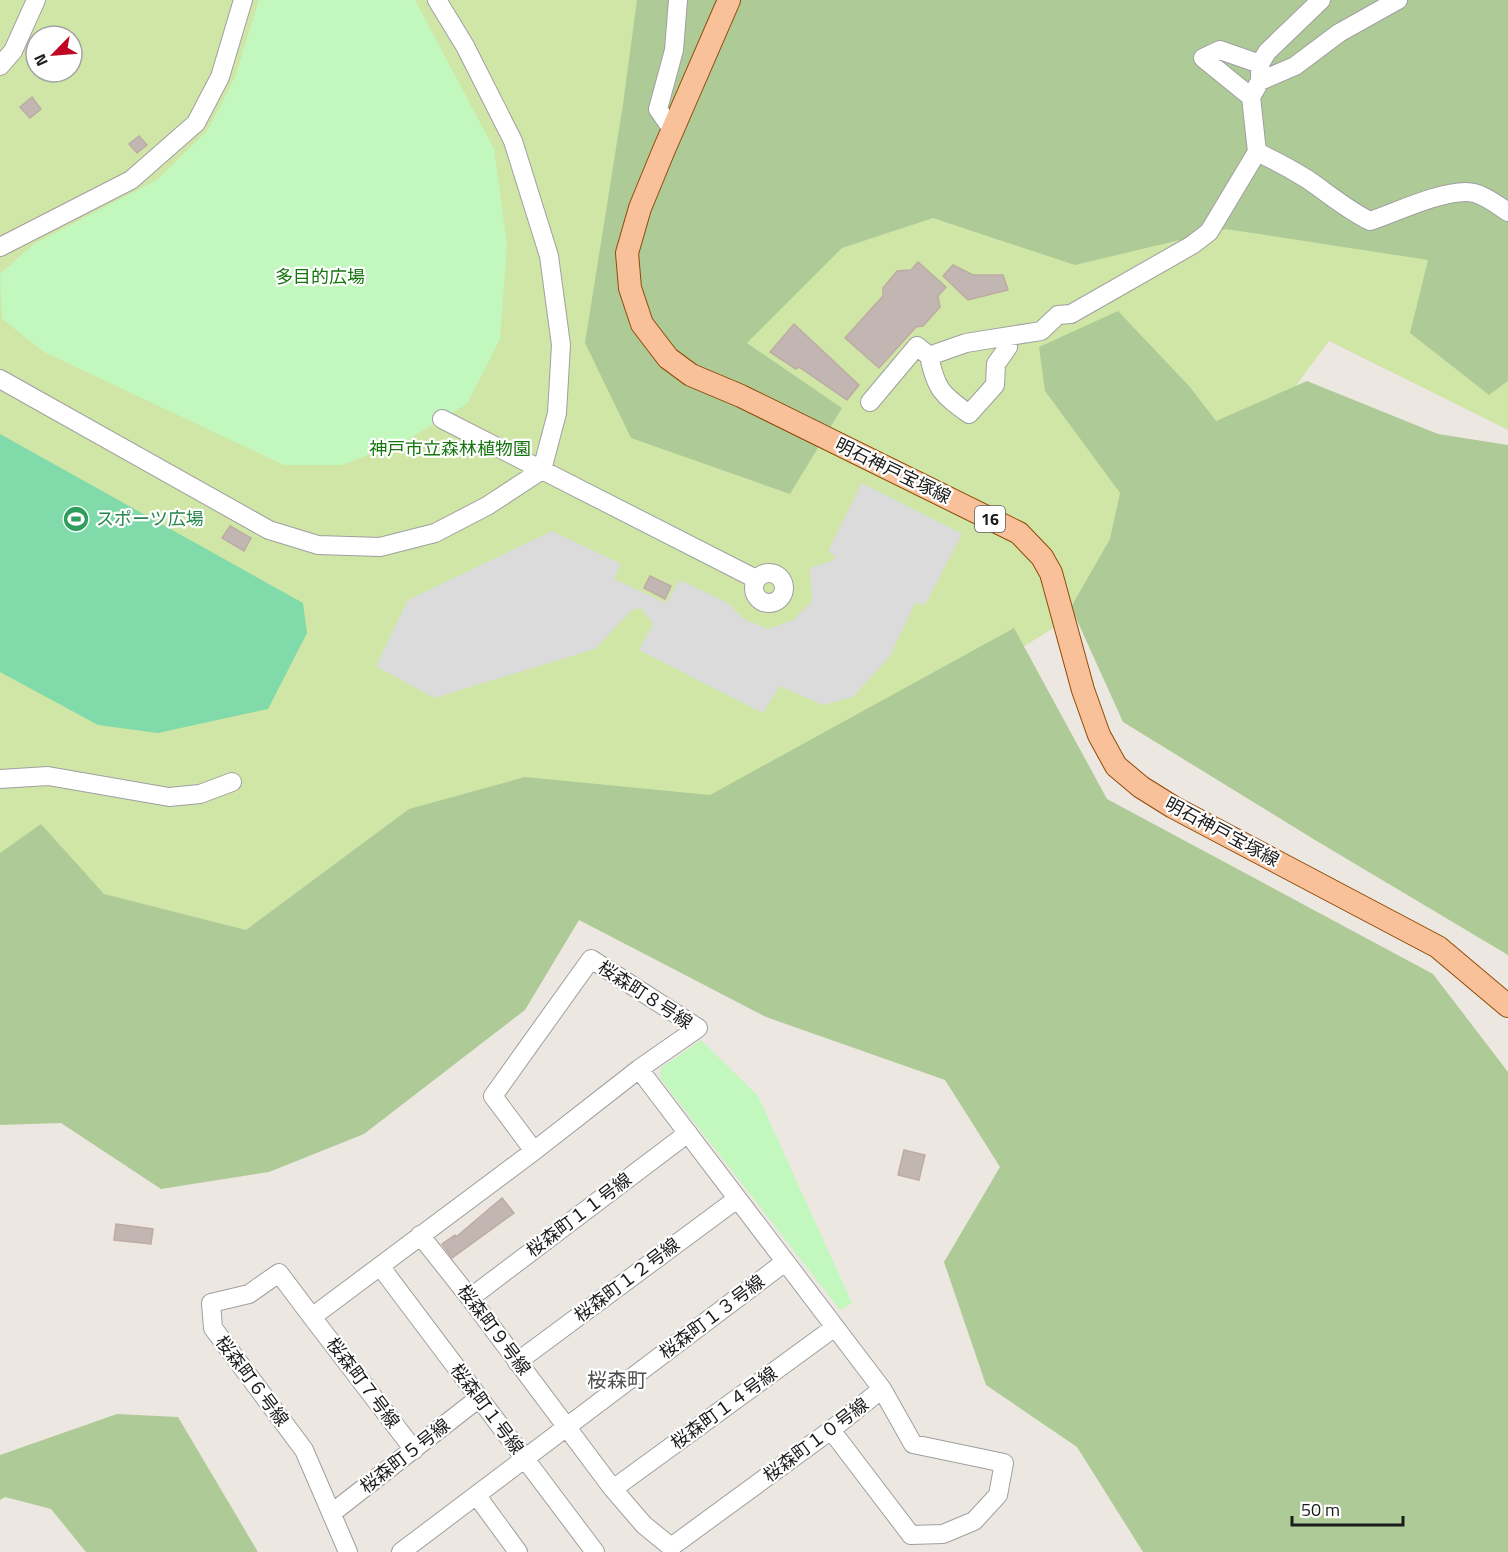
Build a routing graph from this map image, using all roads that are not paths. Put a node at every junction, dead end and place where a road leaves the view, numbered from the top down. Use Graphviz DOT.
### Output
graph roads {
  1 [pos="36,0"];
  2 [pos="243,0"];
  3 [pos="437,0"];
  4 [pos="678,0"];
  5 [pos="729,0"];
  6 [pos="1321,0"];
  7 [pos="1398,0"];
  8 [pos="0,66"];
  9 [pos="1260,72"];
  10 [pos="1251,97"];
  11 [pos="673,131"];
  12 [pos="1257,152"];
  13 [pos="1508,212"];
  14 [pos="0,247"];
  15 [pos="1003,337"];
  16 [pos="929,356"];
  17 [pos="0,379"];
  18 [pos="870,402"];
  19 [pos="442,419"];
  20 [pos="542,470"];
  21 [pos="756,579"];
  22 [pos="1,779"];
  23 [pos="232,782"];
  24 [pos="1508,1006"];
  25 [pos="639,1069"];
  26 [pos="688,1133"];
  27 [pos="534,1151"];
  28 [pos="737,1198"];
  29 [pos="420,1235"];
  30 [pos="785,1262"];
  31 [pos="380,1266"];
  32 [pos="470,1298"];
  33 [pos="312,1317"];
  34 [pos="835,1327"];
  35 [pos="518,1362"];
  36 [pos="882,1389"];
  37 [pos="479,1398"];
  38 [pos="566,1426"];
  39 [pos="831,1430"];
  40 [pos="414,1449"];
  41 [pos="524,1459"];
  42 [pos="613,1489"];
  43 [pos="477,1496"];
  44 [pos="332,1513"];
  45 [pos="348,1552"];
  46 [pos="401,1552"];
  47 [pos="518,1552"];
  48 [pos="595,1552"];
  1 -- 8 [label="street"];
  2 -- 14 [label="street"];
  3 -- 20 [label="street"];
  4 -- 11 [label="street"];
  5 -- 11 [label="main road, 明石神戸宝塚線 / 16"];
  6 -- 9 [label="street"];
  7 -- 9 [label="street"];
  9 -- 10 [label="street"];
  9 -- 10 [label="street"];
  10 -- 12 [label="street"];
  11 -- 24 [label="main road, 明石神戸宝塚線 / 16"];
  12 -- 13 [label="street"];
  12 -- 15 [label="street"];
  15 -- 16 [label="street"];
  15 -- 16 [label="street"];
  16 -- 18 [label="street"];
  17 -- 20 [label="street"];
  19 -- 20 [label="street"];
  20 -- 21 [label="street"];
  22 -- 23 [label="street"];
  25 -- 26 [label="street, 桜森町１０号線"];
  25 -- 27 [label="street, 桜森町８号線"];
  25 -- 27 [label="street, 桜森町８号線"];
  26 -- 28 [label="street, 桜森町１０号線"];
  26 -- 32 [label="street, 桜森町１１号線"];
  27 -- 29 [label="street, 桜森町８号線"];
  28 -- 30 [label="street, 桜森町１０号線"];
  28 -- 35 [label="street, 桜森町１２号線"];
  29 -- 31 [label="street, 桜森町８号線"];
  29 -- 32 [label="street, 桜森町９号線"];
  30 -- 34 [label="street, 桜森町１０号線"];
  30 -- 38 [label="street, 桜森町１３号線"];
  31 -- 33 [label="street"];
  31 -- 37 [label="street, 桜森町１号線"];
  32 -- 35 [label="street, 桜森町９号線"];
  33 -- 40 [label="street, 桜森町７号線"];
  33 -- 44 [label="street, 桜森町６号線"];
  34 -- 36 [label="street, 桜森町１０号線"];
  34 -- 42 [label="street, 桜森町１４号線"];
  35 -- 38 [label="street, 桜森町９号線"];
  36 -- 39 [label="street, 桜森町１０号線"];
  36 -- 39 [label="street"];
  37 -- 40 [label="street, 桜森町５号線"];
  37 -- 41 [label="street, 桜森町１号線"];
  38 -- 41 [label="street, 桜森町１３号線"];
  38 -- 42 [label="street, 桜森町１０号線"];
  39 -- 42 [label="street, 桜森町１０号線"];
  40 -- 44 [label="street, 桜森町５号線"];
  41 -- 43 [label="street, 桜森町１３号線"];
  41 -- 48 [label="street, 桜森町１号線"];
  43 -- 46 [label="street, 桜森町１３号線"];
  43 -- 47 [label="street"];
  44 -- 45 [label="street, 桜森町６号線"];
}
